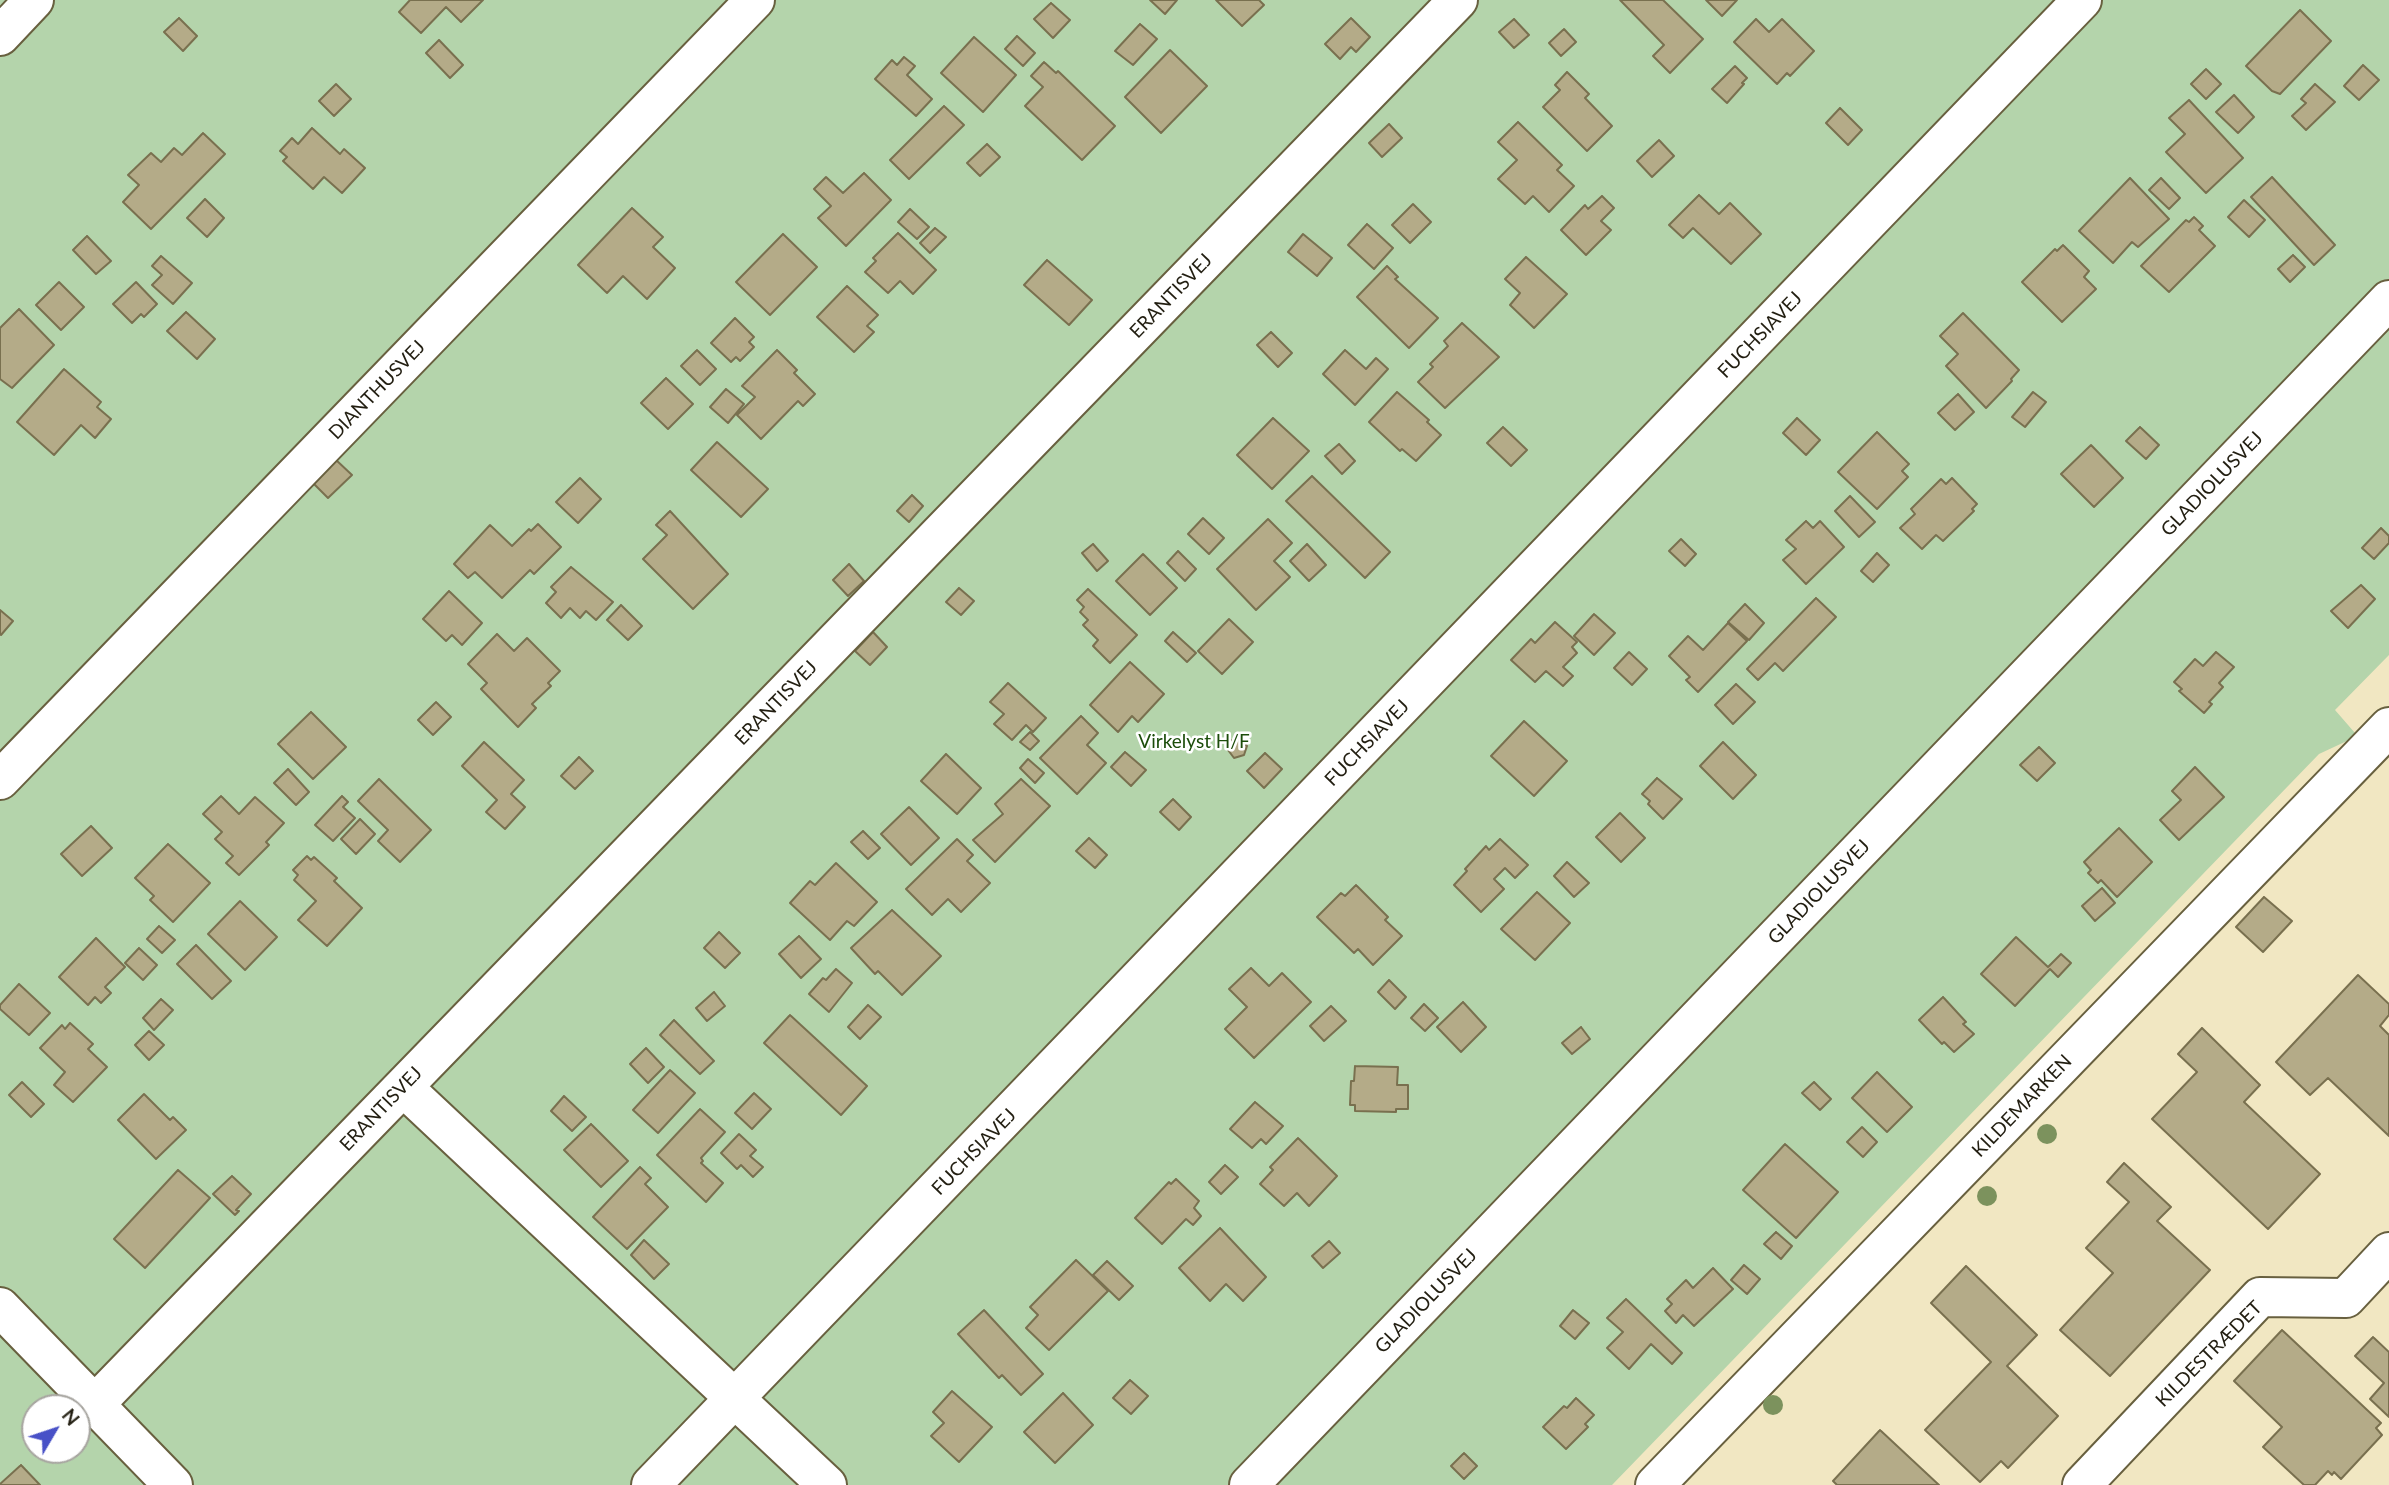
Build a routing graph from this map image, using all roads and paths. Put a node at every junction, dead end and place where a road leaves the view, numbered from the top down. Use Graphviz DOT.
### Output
graph roads {
  1 [pos="34,0"];
  2 [pos="755,0"];
  3 [pos="1458,0"];
  4 [pos="2082,0"];
  5 [pos="0,36"];
  6 [pos="2389,300"];
  7 [pos="2385,740"];
  8 [pos="0,780"];
  9 [pos="403,1087"];
  10 [pos="2389,1252"];
  11 [pos="0,1307"];
  12 [pos="736,1399"];
  13 [pos="94,1405"];
  14 [pos="173,1485"];
  15 [pos="651,1485"];
  16 [pos="827,1485"];
  17 [pos="1248,1485"];
  18 [pos="1655,1485"];
  19 [pos="2082,1485"];
  1 -- 5 [label="street"];
  2 -- 8 [label="street, DIANTHUSVEJ"];
  3 -- 9 [label="street, ERANTISVEJ"];
  4 -- 12 [label="street, FUCHSIAVEJ"];
  6 -- 17 [label="street, GLADIOLUSVEJ"];
  7 -- 18 [label="street, KILDEMARKEN"];
  9 -- 12 [label="street"];
  9 -- 13 [label="street, ERANTISVEJ"];
  10 -- 19 [label="street, KILDESTRÆDET"];
  11 -- 13 [label="street"];
  12 -- 15 [label="street, FUCHSIAVEJ"];
  12 -- 16 [label="street"];
  13 -- 14 [label="street"];
}
